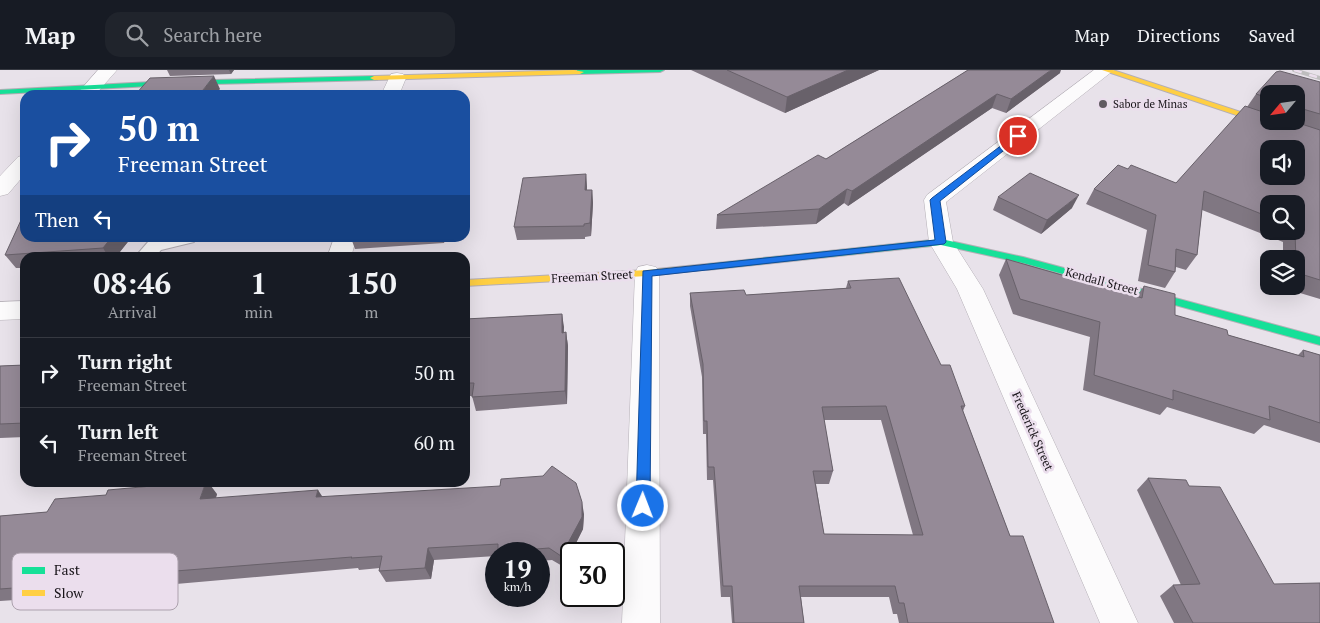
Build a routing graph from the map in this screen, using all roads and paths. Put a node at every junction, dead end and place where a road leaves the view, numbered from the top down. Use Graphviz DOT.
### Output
graph roads {
  1 [pos="108,70"];
  2 [pos="660,70"];
  3 [pos="1105,70"];
  4 [pos="490,73"];
  5 [pos="397,78"];
  6 [pos="90,90"];
  7 [pos="113,90"];
  8 [pos="392,90"];
  9 [pos="0,92"];
  10 [pos="20,92"];
  11 [pos="1320,141"];
  12 [pos="20,167"];
  13 [pos="0,189"];
  14 [pos="172,242"];
  15 [pos="941,242"];
  16 [pos="148,252"];
  17 [pos="647,273"];
  18 [pos="470,283"];
  19 [pos="20,310"];
  20 [pos="0,312"];
  21 [pos="1320,341"];
  22 [pos="641,623"];
  23 [pos="1119,623"];
  1 -- 6 [label="street"];
  2 -- 4 [label="street"];
  3 -- 11 [label="street"];
  3 -- 15 [label="street"];
  4 -- 5 [label="street"];
  5 -- 7 [label="street"];
  5 -- 8 [label="street"];
  9 -- 10 [label="street"];
  12 -- 13 [label="street"];
  14 -- 16 [label="lane"];
  15 -- 17 [label="street, Freeman Street"];
  15 -- 21 [label="street, Kendall Street"];
  15 -- 23 [label="street, Frederick Street"];
  17 -- 18 [label="street, Freeman Street"];
  17 -- 22 [label="street"];
  19 -- 20 [label="street"];
}
